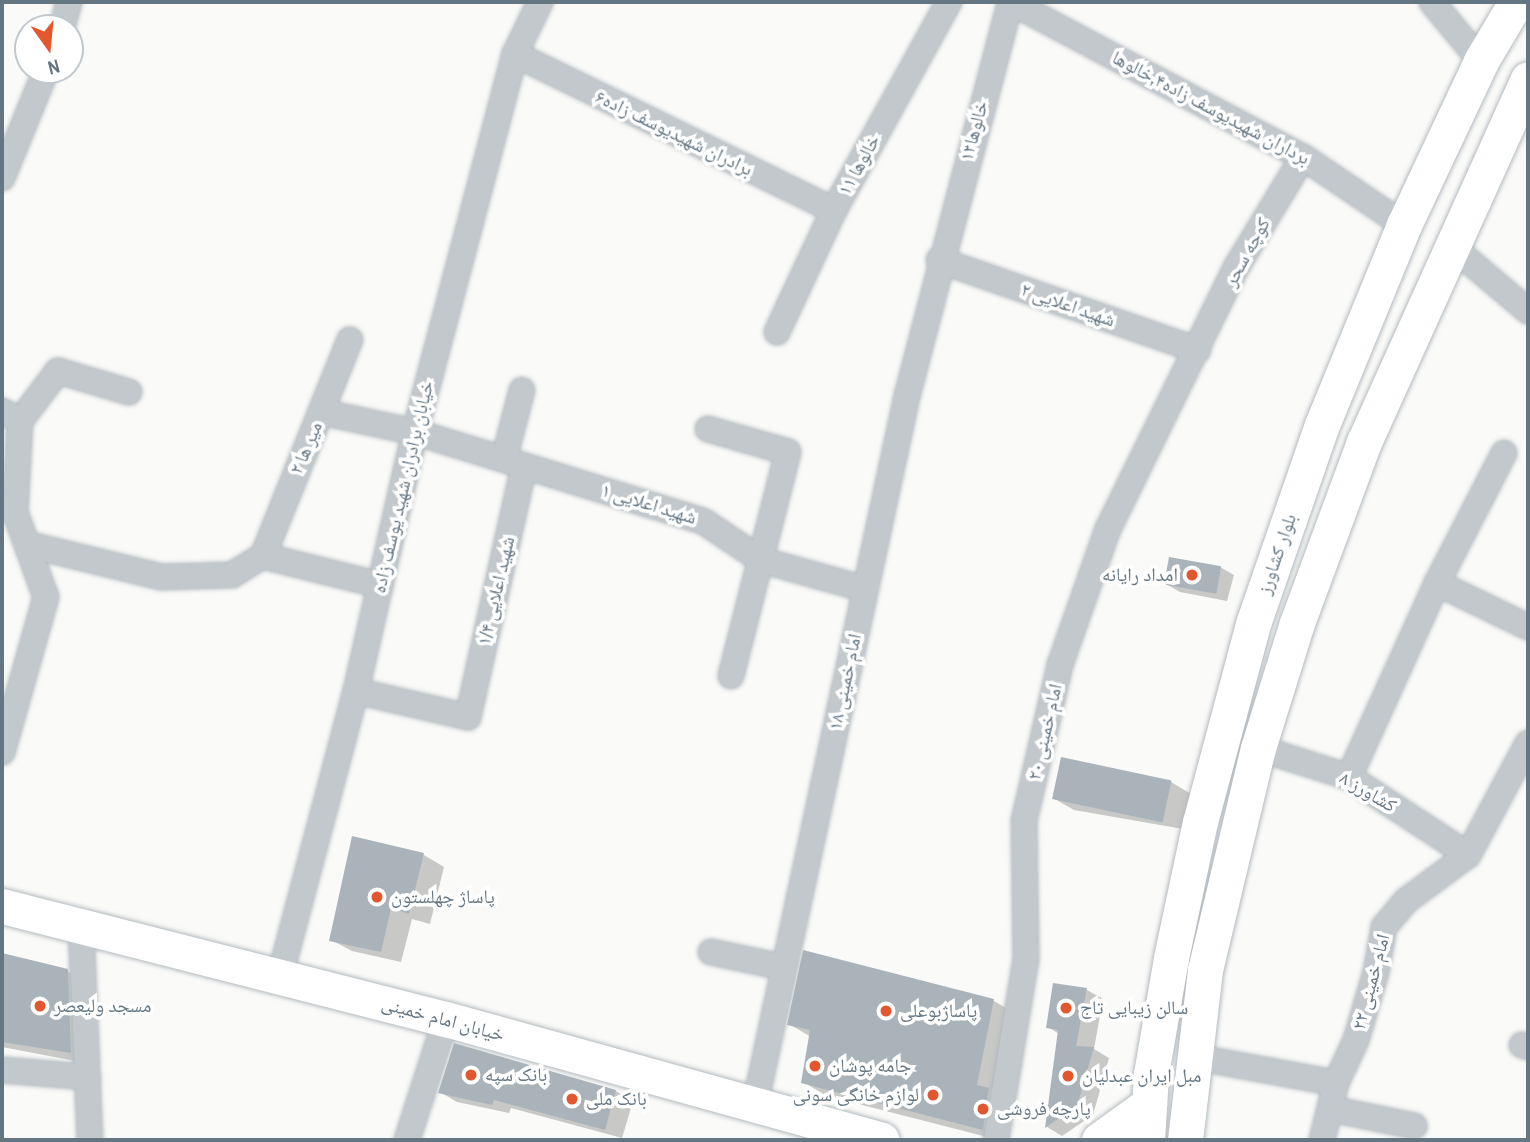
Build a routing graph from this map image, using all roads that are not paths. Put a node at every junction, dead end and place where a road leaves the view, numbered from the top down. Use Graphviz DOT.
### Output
graph roads {
  1 [pos="540,2"];
  2 [pos="949,2"];
  3 [pos="1010,2"];
  4 [pos="1432,2"];
  5 [pos="1516,2"];
  6 [pos="515,54"];
  7 [pos="1481,61"];
  8 [pos="1528,79"];
  9 [pos="40,84"];
  10 [pos="1519,120"];
  11 [pos="1303,157"];
  12 [pos="3,171"];
  13 [pos="834,210"];
  14 [pos="1404,225"];
  15 [pos="1450,245"];
  16 [pos="939,260"];
  17 [pos="1528,311"];
  18 [pos="777,332"];
  19 [pos="350,341"];
  20 [pos="1198,350"];
  21 [pos="522,390"];
  22 [pos="129,392"];
  23 [pos="321,412"];
  24 [pos="11,416"];
  25 [pos="708,429"];
  26 [pos="415,432"];
  27 [pos="1504,453"];
  28 [pos="514,462"];
  29 [pos="30,545"];
  30 [pos="263,556"];
  31 [pos="761,560"];
  32 [pos="1437,583"];
  33 [pos="380,585"];
  34 [pos="865,589"];
  35 [pos="1528,627"];
  36 [pos="731,676"];
  37 [pos="356,691"];
  38 [pos="1528,743"];
  39 [pos="1258,748"];
  40 [pos="2,752"];
  41 [pos="1349,777"];
  42 [pos="1468,855"];
  43 [pos="2,906"];
  44 [pos="81,927"];
  45 [pos="711,952"];
  46 [pos="782,967"];
  47 [pos="280,976"];
  48 [pos="446,1019"];
  49 [pos="2,1070"];
  50 [pos="1192,1076"];
  51 [pos="88,1077"];
  52 [pos="1336,1083"];
  53 [pos="1150,1089"];
  54 [pos="755,1105"];
  55 [pos="1331,1109"];
  56 [pos="1414,1126"];
  57 [pos="90,1140"];
  58 [pos="407,1140"];
  59 [pos="882,1140"];
  60 [pos="996,1140"];
  61 [pos="1099,1140"];
  62 [pos="1147,1140"];
  63 [pos="1185,1140"];
  64 [pos="1210,1140"];
  65 [pos="1322,1140"];
  1 -- 6 [label="street, خیابان برادران شهید یوسف زاده"];
  2 -- 13 [label="street, خالوها ۱۱"];
  3 -- 11 [label="street, برداران شهیدیوسف زاده۴,خالوها"];
  3 -- 16 [label="street, خالوها۱۳"];
  4 -- 7 [label="street"];
  5 -- 7 [label="main road, بلوار کشاورز"];
  6 -- 13 [label="street, برادران شهیدیوسف زاده۶"];
  6 -- 26 [label="street, خیابان برادران شهید یوسف زاده"];
  7 -- 14 [label="main road, بلوار کشاورز"];
  8 -- 10 [label="main road"];
  9 -- 12 [label="street"];
  10 -- 15 [label="main road"];
  11 -- 14 [label="street, برداران شهیدیوسف زاده۴,خالوها"];
  11 -- 20 [label="street, کوچه سحر"];
  13 -- 18 [label="street, خالوها ۱۱"];
  14 -- 53 [label="main road, بلوار کشاورز"];
  15 -- 17 [label="street"];
  15 -- 39 [label="main road"];
  16 -- 20 [label="street, شهید اعلایی ۲"];
  16 -- 34 [label="street, امام خمینی ۱۸"];
  19 -- 23 [label="street, میر ها ۲"];
  20 -- 60 [label="street, امام خمینی ۲۰"];
  21 -- 28 [label="street, شهید اعلایی ۱/۴"];
  22 -- 24 [label="street"];
  23 -- 26 [label="street, شهید اعلایی ۱"];
  23 -- 30 [label="street, میر ها ۲"];
  24 -- 29 [label="street"];
  25 -- 31 [label="street"];
  26 -- 28 [label="street, شهید اعلایی ۱"];
  26 -- 33 [label="street, خیابان برادران شهید یوسف زاده"];
  27 -- 32 [label="street"];
  28 -- 31 [label="street, شهید اعلایی ۱"];
  28 -- 37 [label="street, شهید اعلایی ۱/۴"];
  29 -- 30 [label="street"];
  29 -- 40 [label="street"];
  30 -- 33 [label="street"];
  31 -- 34 [label="street, شهید اعلایی ۱"];
  31 -- 36 [label="street"];
  32 -- 35 [label="street"];
  32 -- 41 [label="street"];
  33 -- 37 [label="street, خیابان برادران شهید یوسف زاده"];
  34 -- 46 [label="street, امام خمینی ۱۸"];
  37 -- 47 [label="street, خیابان برادران شهید یوسف زاده"];
  38 -- 42 [label="street"];
  39 -- 41 [label="street, کشاورز ۸"];
  39 -- 50 [label="main road"];
  41 -- 42 [label="street, کشاورز ۸"];
  42 -- 52 [label="street, امام خمینی ۲۲"];
  43 -- 44 [label="main road, خیابان امام خمینی"];
  44 -- 47 [label="main road, خیابان امام خمینی"];
  44 -- 51 [label="street"];
  45 -- 46 [label="street"];
  46 -- 54 [label="street, امام خمینی ۱۸"];
  47 -- 48 [label="main road, خیابان امام خمینی"];
  48 -- 54 [label="main road, خیابان امام خمینی"];
  48 -- 58 [label="street"];
  49 -- 51 [label="street"];
  50 -- 52 [label="street"];
  50 -- 53 [label="main road"];
  50 -- 63 [label="main road"];
  50 -- 64 [label="main road"];
  51 -- 57 [label="street"];
  52 -- 55 [label="street, امام خمینی ۲۲"];
  53 -- 61 [label="main road"];
  53 -- 62 [label="main road, بلوار کشاورز"];
  54 -- 59 [label="main road, خیابان امام خمینی"];
  55 -- 56 [label="street"];
  55 -- 65 [label="street, امام خمینی ۲۲"];
}
